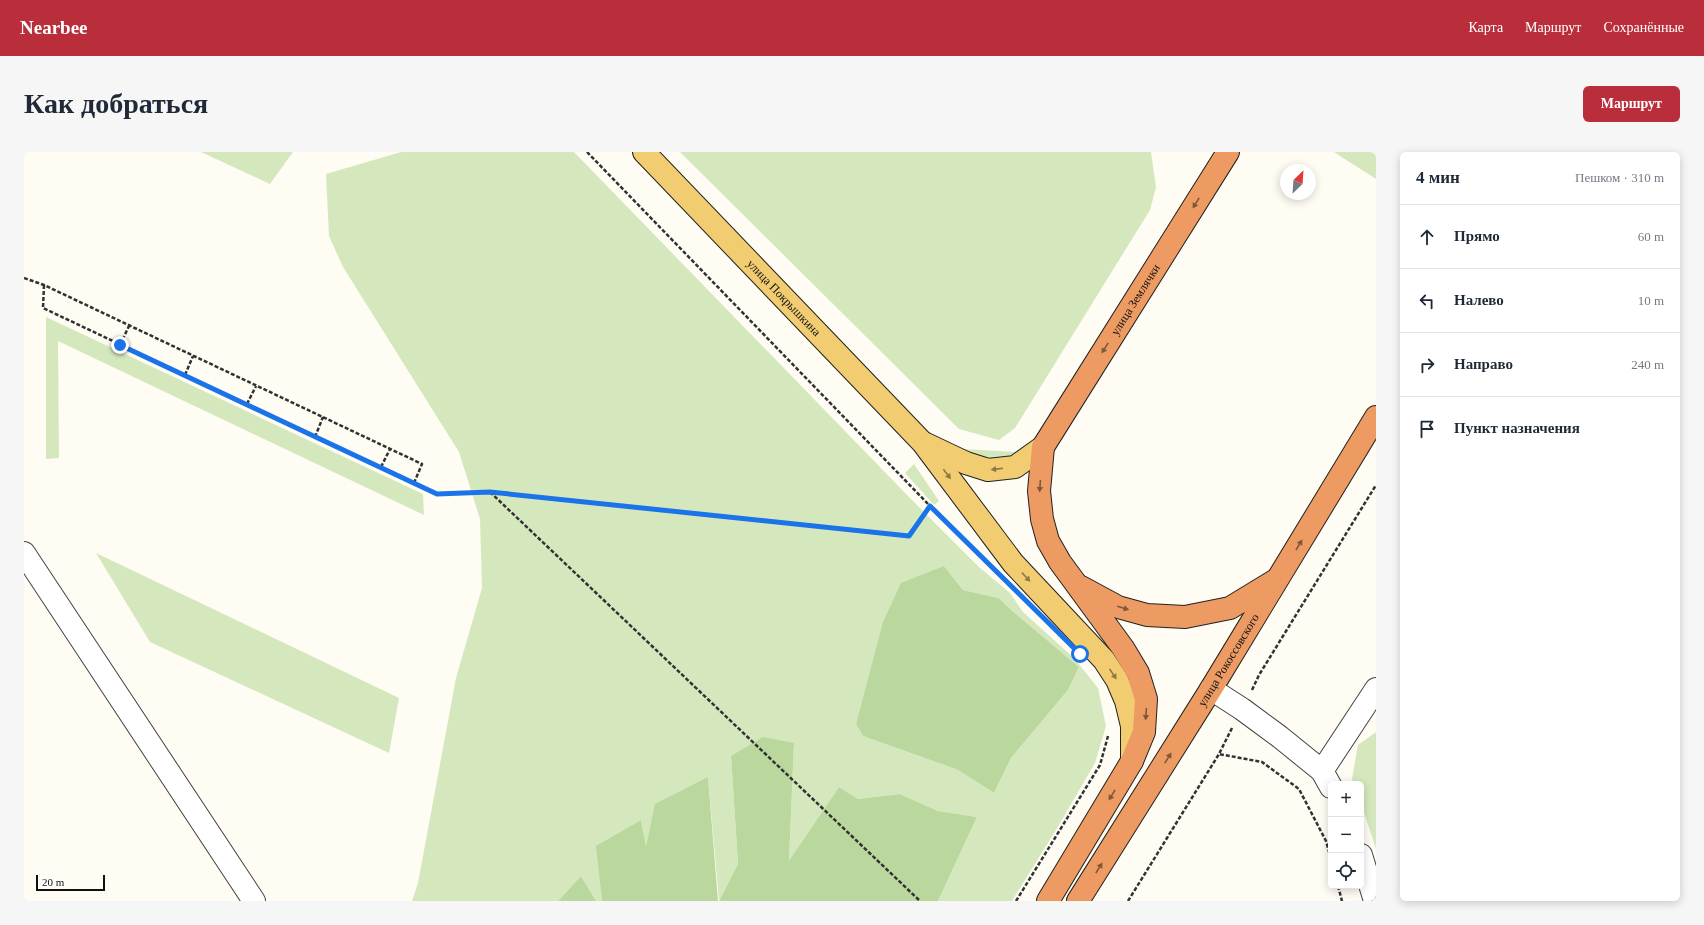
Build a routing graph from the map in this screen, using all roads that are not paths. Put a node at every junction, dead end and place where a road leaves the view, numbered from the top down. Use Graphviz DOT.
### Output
graph roads {
  1 [pos="644,152"];
  2 [pos="1228,152"];
  3 [pos="1376,417"];
  4 [pos="924,443"];
  5 [pos="1043,447"];
  6 [pos="24,553"];
  7 [pos="1278,578"];
  8 [pos="1076,584"];
  9 [pos="1211,689"];
  10 [pos="1376,689"];
  11 [pos="1132,761"];
  12 [pos="1327,779"];
  13 [pos="1364,864"];
  14 [pos="254,901"];
  15 [pos="1048,901"];
  16 [pos="1078,901"];
  17 [pos="1375,901"];
  1 -- 4 [label="main road, улица Покрышкина"];
  2 -- 5 [label="highway, улица Землячки, one-way"];
  7 -- 3 [label="highway, улица Рокоссовского, one-way"];
  5 -- 4 [label="main road, one-way"];
  4 -- 11 [label="main road, one-way"];
  5 -- 8 [label="highway, one-way"];
  6 -- 14 [label="street"];
  8 -- 7 [label="highway, one-way"];
  7 -- 9 [label="highway, улица Рокоссовского"];
  8 -- 11 [label="highway, one-way"];
  9 -- 12 [label="street"];
  16 -- 9 [label="highway, улица Рокоссовского, one-way"];
  10 -- 12 [label="street"];
  11 -- 15 [label="highway, one-way"];
  13 -- 17 [label="street"];
}
